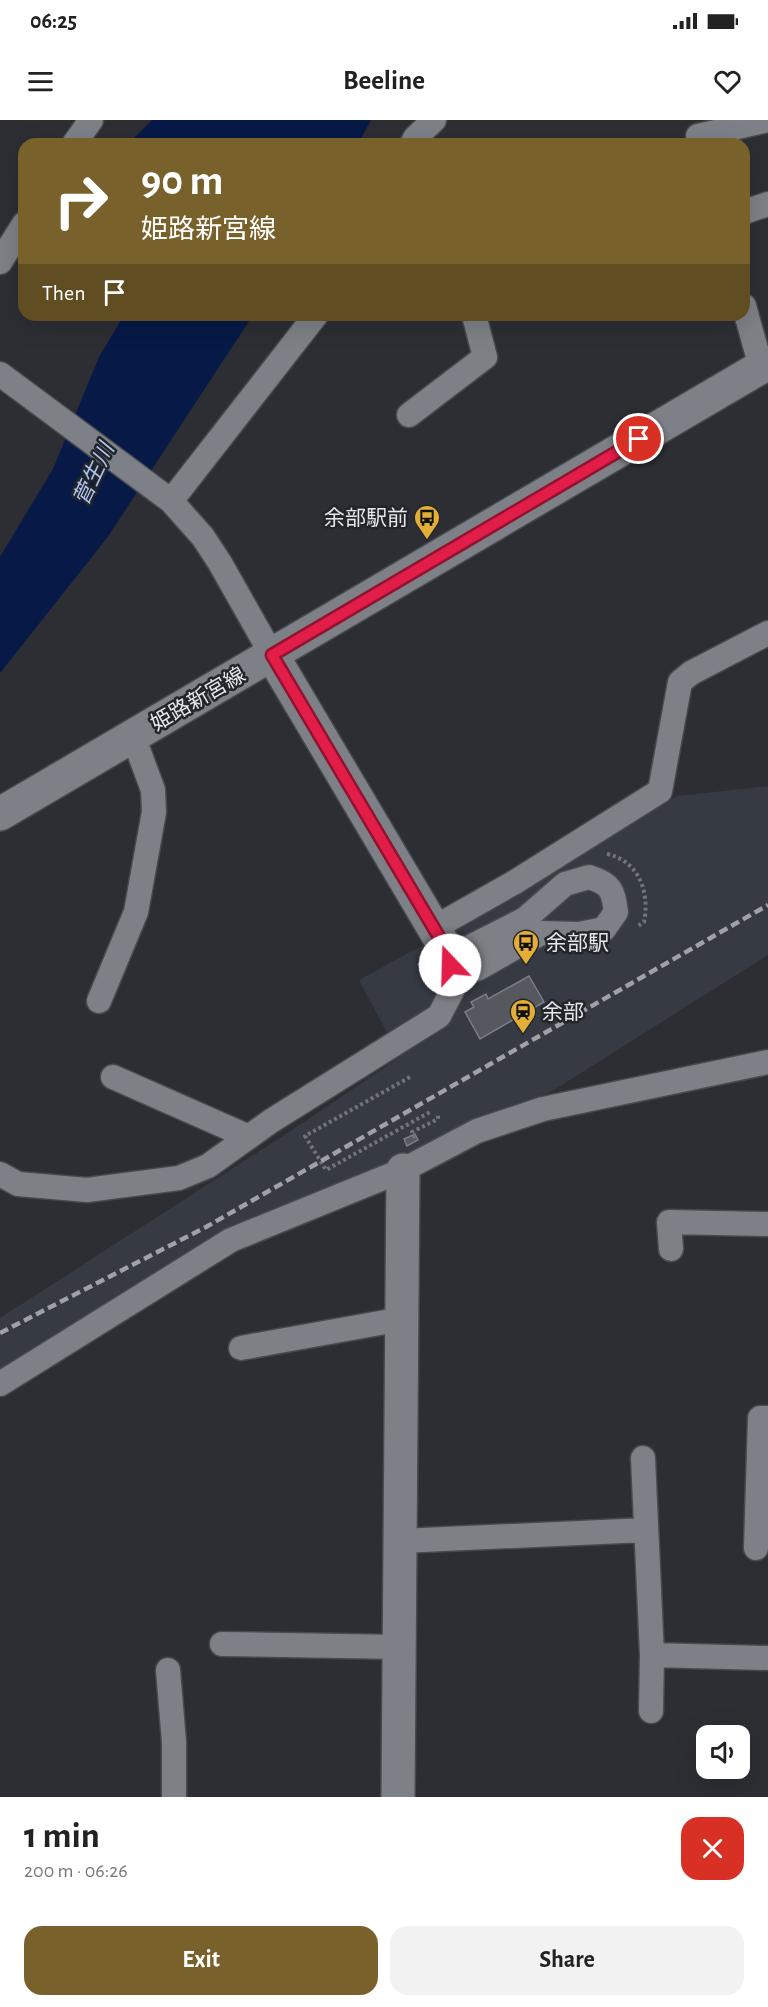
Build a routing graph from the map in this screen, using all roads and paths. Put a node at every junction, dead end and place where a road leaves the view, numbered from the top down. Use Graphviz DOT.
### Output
graph roads {
  1 [pos="91,120"];
  2 [pos="434,120"];
  3 [pos="768,120"];
  4 [pos="697,133"];
  5 [pos="78,138"];
  6 [pos="416,138"];
  7 [pos="768,204"];
  8 [pos="750,210"];
  9 [pos="18,234"];
  10 [pos="0,262"];
  11 [pos="311,321"];
  12 [pos="476,321"];
  13 [pos="749,321"];
  14 [pos="764,365"];
  15 [pos="0,374"];
  16 [pos="409,415"];
  17 [pos="165,496"];
  18 [pos="768,633"];
  19 [pos="272,655"];
  20 [pos="133,736"];
  21 [pos="0,814"];
  22 [pos="447,949"];
  23 [pos="99,1001"];
  24 [pos="768,1062"];
  25 [pos="113,1077"];
  26 [pos="410,1077"];
  27 [pos="429,1112"];
  28 [pos="249,1137"];
  29 [pos="403,1170"];
  30 [pos="0,1174"];
  31 [pos="768,1224"];
  32 [pos="671,1249"];
  33 [pos="402,1319"];
  34 [pos="241,1348"];
  35 [pos="0,1384"];
  36 [pos="768,1418"];
  37 [pos="643,1458"];
  38 [pos="646,1530"];
  39 [pos="400,1541"];
  40 [pos="756,1548"];
  41 [pos="222,1644"];
  42 [pos="400,1647"];
  43 [pos="652,1655"];
  44 [pos="768,1658"];
  45 [pos="168,1670"];
  46 [pos="651,1711"];
  47 [pos="174,1797"];
  48 [pos="398,1797"];
  1 -- 5 [label="street"];
  2 -- 6 [label="street"];
  3 -- 4 [label="street"];
  7 -- 8 [label="street"];
  9 -- 10 [label="street"];
  11 -- 17 [label="street"];
  12 -- 16 [label="street"];
  13 -- 14 [label="street"];
  14 -- 19 [label="main road, 姫路新宮線"];
  15 -- 17 [label="street"];
  17 -- 19 [label="street"];
  18 -- 22 [label="street"];
  19 -- 20 [label="main road, 姫路新宮線"];
  19 -- 22 [label="main road"];
  20 -- 21 [label="main road, 姫路新宮線"];
  20 -- 23 [label="street"];
  22 -- 22 [label="street"];
  22 -- 28 [label="street"];
  24 -- 29 [label="street"];
  25 -- 28 [label="street"];
  26 -- 27 [label="path"];
  28 -- 30 [label="street"];
  29 -- 33 [label="main road"];
  29 -- 35 [label="street"];
  31 -- 32 [label="street"];
  33 -- 34 [label="street"];
  33 -- 39 [label="main road"];
  36 -- 40 [label="street"];
  37 -- 38 [label="street"];
  38 -- 39 [label="street"];
  38 -- 43 [label="street"];
  39 -- 42 [label="main road"];
  41 -- 42 [label="street"];
  42 -- 48 [label="main road"];
  43 -- 44 [label="street"];
  43 -- 46 [label="street"];
  45 -- 47 [label="street"];
}
